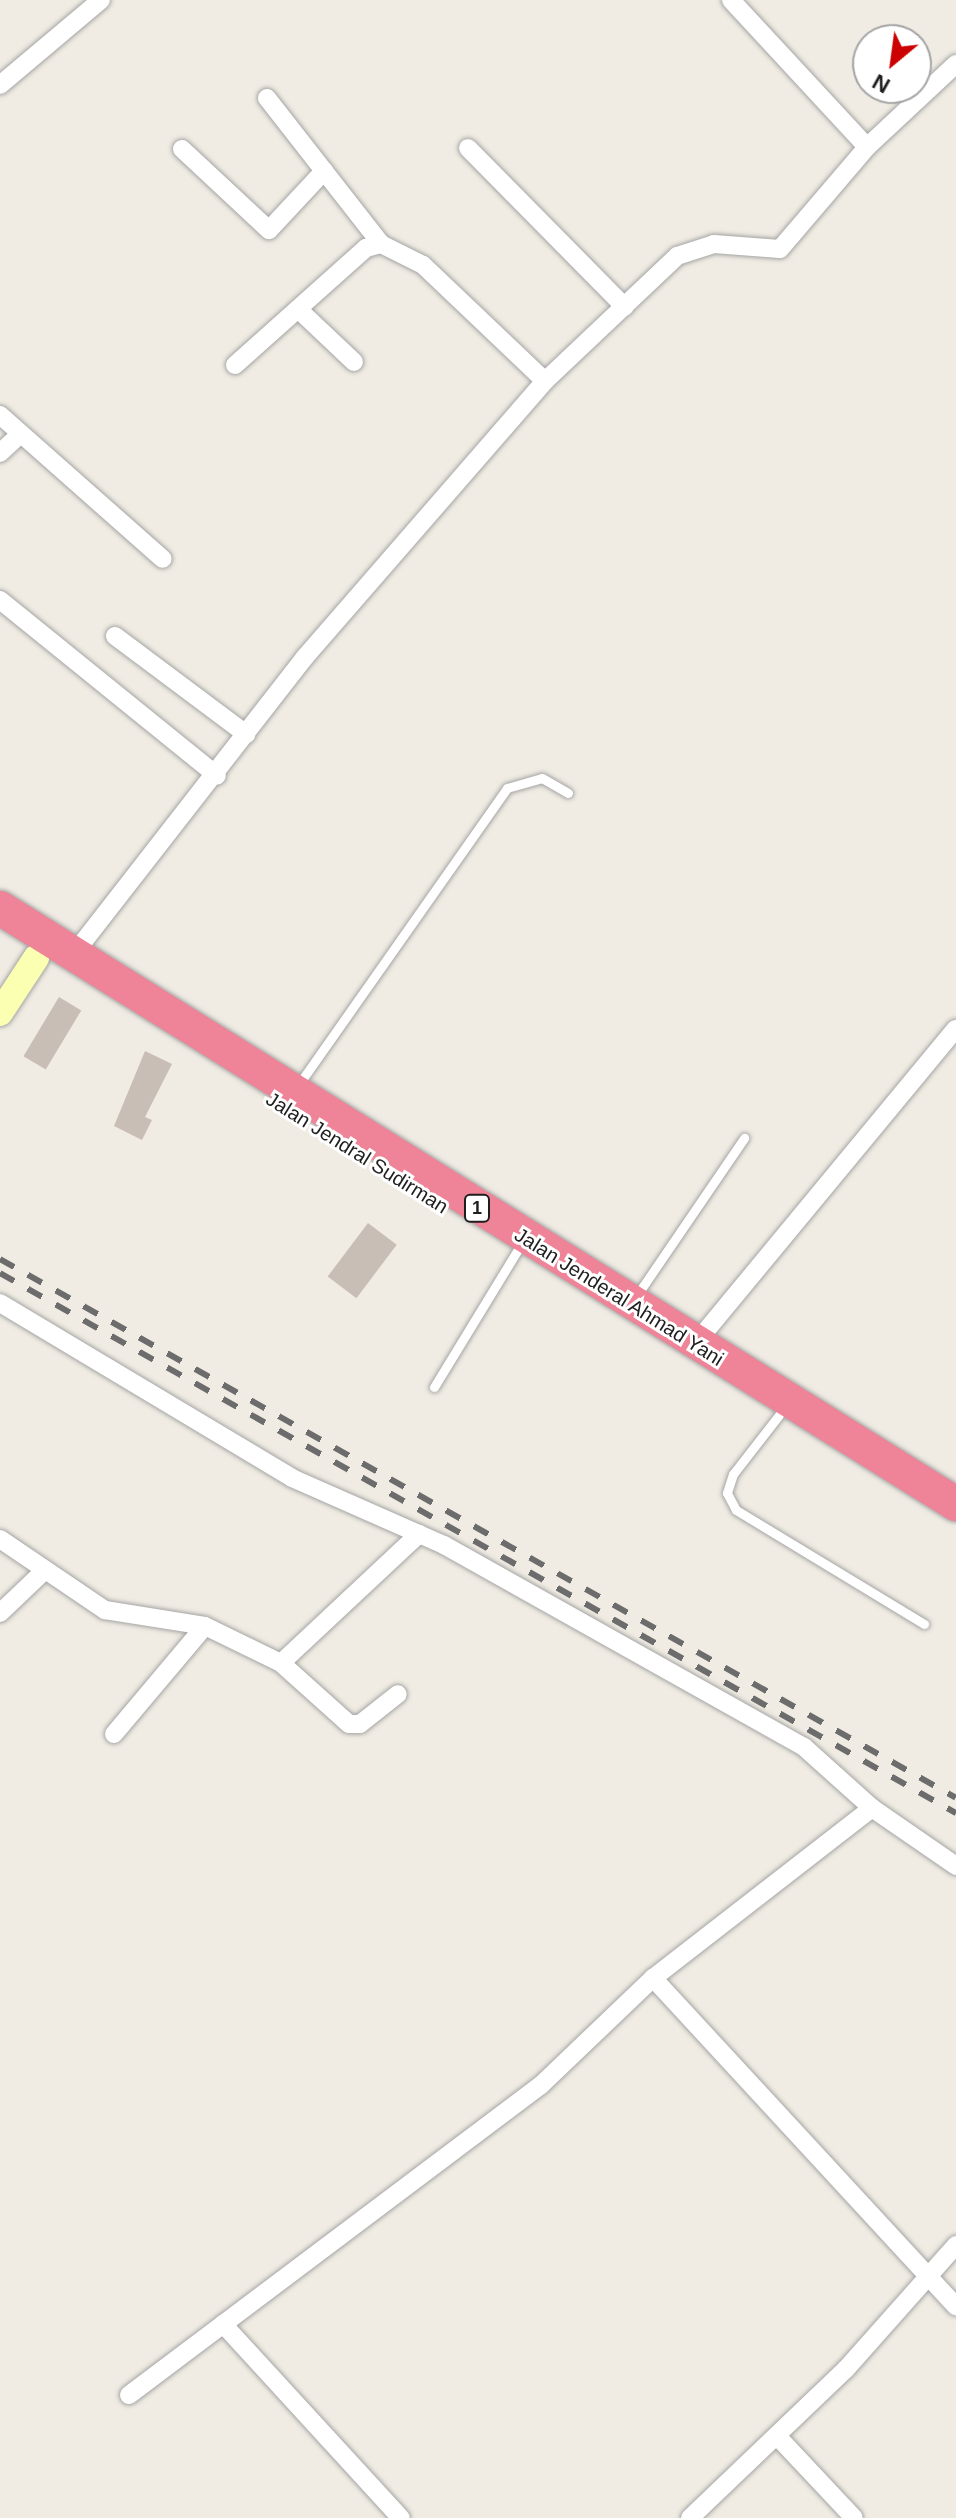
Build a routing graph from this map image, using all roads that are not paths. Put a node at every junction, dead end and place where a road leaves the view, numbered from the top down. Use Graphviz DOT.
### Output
graph roads {
  1 [pos="101,0"];
  2 [pos="731,0"];
  3 [pos="954,70"];
  4 [pos="0,85"];
  5 [pos="267,98"];
  6 [pos="867,147"];
  7 [pos="468,148"];
  8 [pos="182,149"];
  9 [pos="324,171"];
  10 [pos="381,244"];
  11 [pos="625,307"];
  12 [pos="298,309"];
  13 [pos="354,362"];
  14 [pos="235,365"];
  15 [pos="545,381"];
  16 [pos="0,415"];
  17 [pos="18,436"];
  18 [pos="0,453"];
  19 [pos="163,559"];
  20 [pos="0,600"];
  21 [pos="115,636"];
  22 [pos="246,734"];
  23 [pos="217,776"];
  24 [pos="568,793"];
  25 [pos="0,908"];
  26 [pos="0,935"];
  27 [pos="73,955"];
  28 [pos="36,958"];
  29 [pos="0,1013"];
  30 [pos="956,1029"];
  31 [pos="292,1093"];
  32 [pos="744,1138"];
  33 [pos="517,1251"];
  34 [pos="0,1303"];
  35 [pos="631,1304"];
  36 [pos="695,1344"];
  37 [pos="434,1387"];
  38 [pos="779,1415"];
  39 [pos="956,1504"];
  40 [pos="956,1526"];
  41 [pos="419,1534"];
  42 [pos="0,1539"];
  43 [pos="43,1572"];
  44 [pos="0,1613"];
  45 [pos="924,1624"];
  46 [pos="205,1626"];
  47 [pos="281,1663"];
  48 [pos="398,1694"];
  49 [pos="114,1734"];
  50 [pos="872,1808"];
  51 [pos="956,1866"];
  52 [pos="653,1978"];
  53 [pos="956,2245"];
  54 [pos="926,2275"];
  55 [pos="956,2306"];
  56 [pos="223,2324"];
  57 [pos="129,2395"];
  58 [pos="777,2436"];
  59 [pos="401,2518"];
  60 [pos="690,2518"];
  61 [pos="854,2518"];
  1 -- 4 [label="street"];
  2 -- 6 [label="street"];
  3 -- 6 [label="street"];
  5 -- 9 [label="street"];
  6 -- 11 [label="street"];
  7 -- 11 [label="street"];
  8 -- 9 [label="street"];
  9 -- 10 [label="street"];
  10 -- 12 [label="street"];
  10 -- 15 [label="street"];
  11 -- 15 [label="street"];
  12 -- 13 [label="street"];
  12 -- 14 [label="street"];
  15 -- 22 [label="street"];
  16 -- 17 [label="street"];
  17 -- 18 [label="street"];
  17 -- 19 [label="street"];
  20 -- 23 [label="street"];
  21 -- 22 [label="street"];
  22 -- 23 [label="street"];
  23 -- 27 [label="street"];
  24 -- 31 [label="lane"];
  25 -- 27 [label="highway, Jalan Jenderal Ahmad Yani / 1"];
  26 -- 28 [label="highway, Jalan Jendral Sudirman / 1"];
  27 -- 31 [label="highway, Jalan Jenderal Ahmad Yani / 1"];
  28 -- 29 [label="street"];
  28 -- 33 [label="highway, Jalan Jendral Sudirman / 1"];
  30 -- 36 [label="street"];
  31 -- 35 [label="highway, Jalan Jenderal Ahmad Yani / 1"];
  32 -- 35 [label="lane"];
  33 -- 37 [label="lane"];
  33 -- 38 [label="highway, Jalan Jendral Sudirman / 1"];
  34 -- 41 [label="street"];
  35 -- 36 [label="highway, Jalan Jenderal Ahmad Yani / 1"];
  36 -- 39 [label="highway, Jalan Jenderal Ahmad Yani / 1"];
  38 -- 40 [label="highway, Jalan Jendral Sudirman / 1"];
  38 -- 45 [label="lane"];
  41 -- 47 [label="street"];
  41 -- 50 [label="street"];
  42 -- 43 [label="street"];
  43 -- 44 [label="street"];
  43 -- 46 [label="street"];
  46 -- 47 [label="street"];
  46 -- 49 [label="street"];
  47 -- 48 [label="street"];
  50 -- 51 [label="street"];
  50 -- 52 [label="street"];
  52 -- 54 [label="street"];
  52 -- 56 [label="street"];
  53 -- 54 [label="street"];
  54 -- 55 [label="street"];
  54 -- 58 [label="street"];
  56 -- 57 [label="street"];
  56 -- 59 [label="street"];
  58 -- 60 [label="street"];
  58 -- 61 [label="street"];
}
